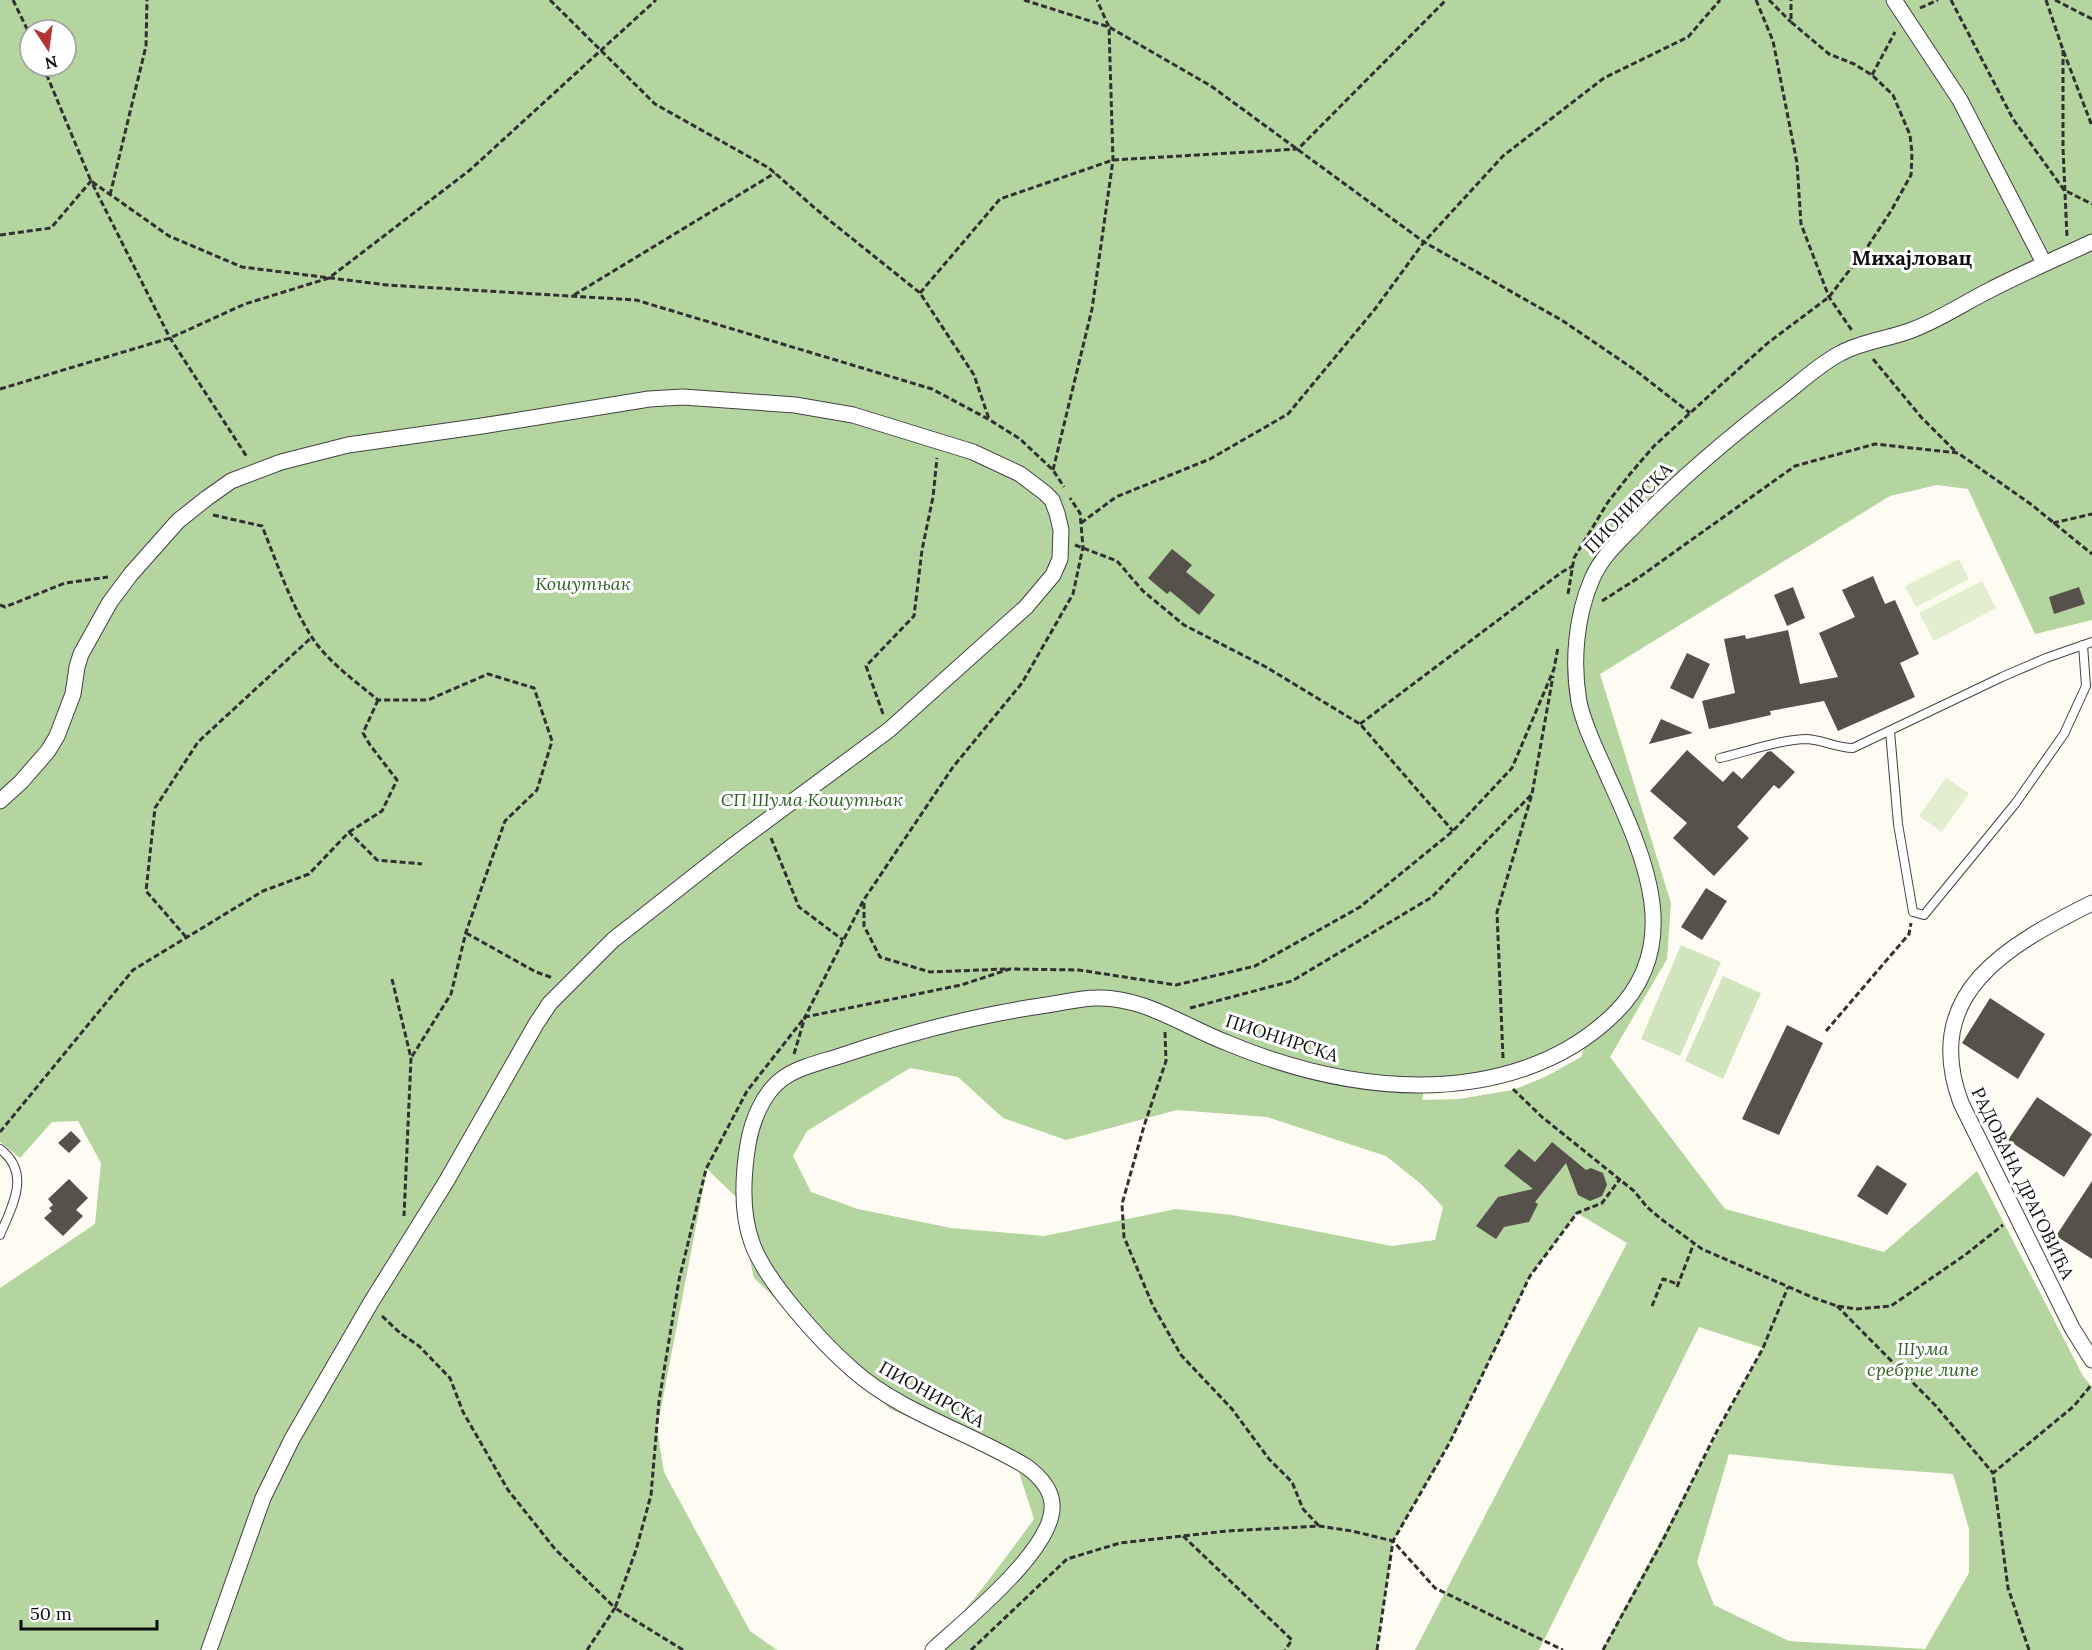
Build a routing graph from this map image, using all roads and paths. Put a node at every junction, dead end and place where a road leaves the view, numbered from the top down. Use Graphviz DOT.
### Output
graph roads {
  1 [pos="13,0"];
  2 [pos="147,0"];
  3 [pos="550,0"];
  4 [pos="656,0"];
  5 [pos="1024,0"];
  6 [pos="1097,0"];
  7 [pos="1446,0"];
  8 [pos="1720,0"];
  9 [pos="1756,0"];
  10 [pos="1769,0"];
  11 [pos="1894,0"];
  12 [pos="1938,0"];
  13 [pos="1951,0"];
  14 [pos="2046,0"];
  15 [pos="2055,0"];
  16 [pos="1904,15"];
  17 [pos="22,18"];
  18 [pos="2092,19"];
  19 [pos="1791,22"];
  20 [pos="1109,27"];
  21 [pos="600,49"];
  22 [pos="2063,50"];
  23 [pos="1872,75"];
  24 [pos="48,78"];
  25 [pos="2092,126"];
  26 [pos="1298,149"];
  27 [pos="1113,160"];
  28 [pos="775,173"];
  29 [pos="91,182"];
  30 [pos="2064,190"];
  31 [pos="110,195"];
  32 [pos="2092,204"];
  33 [pos="0,235"];
  34 [pos="1424,242"];
  35 [pos="2092,242"];
  36 [pos="2068,253"];
  37 [pos="2044,263"];
  38 [pos="329,278"];
  39 [pos="920,293"];
  40 [pos="572,296"];
  41 [pos="170,338"];
  42 [pos="1861,345"];
  43 [pos="0,389"];
  44 [pos="1690,413"];
  45 [pos="990,420"];
  46 [pos="939,441"];
  47 [pos="1958,453"];
  48 [pos="1053,470"];
  49 [pos="256,471"];
  50 [pos="1064,487"];
  51 [pos="1070,496"];
  52 [pos="211,514"];
  53 [pos="2092,514"];
  54 [pos="2053,523"];
  55 [pos="1081,524"];
  56 [pos="1083,547"];
  57 [pos="2092,554"];
  58 [pos="1573,566"];
  59 [pos="130,574"];
  60 [pos="0,605"];
  61 [pos="1581,615"];
  62 [pos="312,637"];
  63 [pos="2092,642"];
  64 [pos="2083,645"];
  65 [pos="1554,669"];
  66 [pos="378,700"];
  67 [pos="1360,724"];
  68 [pos="889,730"];
  69 [pos="1890,731"];
  70 [pos="1720,758"];
  71 [pos="1532,794"];
  72 [pos="0,801"];
  73 [pos="765,822"];
  74 [pos="1453,831"];
  75 [pos="349,832"];
  76 [pos="422,864"];
  77 [pos="864,901"];
  78 [pos="2092,903"];
  79 [pos="1913,912"];
  80 [pos="466,932"];
  81 [pos="186,937"];
  82 [pos="843,940"];
  83 [pos="1010,969"];
  84 [pos="392,979"];
  85 [pos="1124,982"];
  86 [pos="569,983"];
  87 [pos="1164,1014"];
  88 [pos="805,1017"];
  89 [pos="1826,1031"];
  90 [pos="411,1058"];
  91 [pos="787,1075"];
  92 [pos="1504,1076"];
  93 [pos="0,1132"];
  94 [pos="0,1149"];
  95 [pos="1620,1179"];
  96 [pos="2016,1215"];
  97 [pos="404,1216"];
  98 [pos="0,1235"];
  99 [pos="1694,1243"];
  100 [pos="1788,1287"];
  101 [pos="370,1304"];
  102 [pos="1652,1306"];
  103 [pos="1837,1306"];
  104 [pos="2092,1360"];
  105 [pos="2092,1384"];
  106 [pos="1994,1473"];
  107 [pos="1319,1526"];
  108 [pos="1183,1536"];
  109 [pos="1393,1541"];
  110 [pos="615,1608"];
  111 [pos="209,1650"];
  112 [pos="587,1650"];
  113 [pos="683,1650"];
  114 [pos="933,1650"];
  115 [pos="971,1650"];
  116 [pos="1285,1650"];
  117 [pos="1377,1650"];
  118 [pos="1563,1650"];
  119 [pos="1603,1650"];
  120 [pos="2029,1650"];
  1 -- 17 [label="path"];
  2 -- 31 [label="path"];
  3 -- 21 [label="path"];
  4 -- 21 [label="path"];
  5 -- 20 [label="path"];
  6 -- 20 [label="path"];
  7 -- 26 [label="path"];
  8 -- 34 [label="path"];
  9 -- 42 [label="path"];
  10 -- 19 [label="path"];
  11 -- 16 [label="street"];
  12 -- 16 [label="path"];
  13 -- 30 [label="path"];
  14 -- 22 [label="path"];
  15 -- 18 [label="path"];
  16 -- 23 [label="path"];
  16 -- 37 [label="street"];
  20 -- 26 [label="path"];
  20 -- 27 [label="path"];
  21 -- 28 [label="path"];
  21 -- 38 [label="path"];
  22 -- 25 [label="path"];
  22 -- 30 [label="path"];
  24 -- 29 [label="path"];
  26 -- 27 [label="path"];
  26 -- 34 [label="path"];
  27 -- 39 [label="path"];
  27 -- 48 [label="path"];
  28 -- 39 [label="path"];
  28 -- 40 [label="path"];
  29 -- 31 [label="path"];
  29 -- 33 [label="path"];
  29 -- 41 [label="path"];
  30 -- 32 [label="path"];
  30 -- 36 [label="path"];
  31 -- 38 [label="path"];
  34 -- 44 [label="path"];
  34 -- 55 [label="path"];
  35 -- 36 [label="street, ПИОНИРСКА"];
  36 -- 37 [label="street, ПИОНИРСКА"];
  37 -- 42 [label="street, ПИОНИРСКА"];
  38 -- 40 [label="path"];
  38 -- 41 [label="path"];
  39 -- 45 [label="path"];
  40 -- 45 [label="path"];
  41 -- 43 [label="path"];
  41 -- 49 [label="path"];
  42 -- 47 [label="path"];
  42 -- 61 [label="street, ПИОНИРСКА"];
  45 -- 48 [label="path"];
  46 -- 49 [label="street"];
  46 -- 68 [label="path"];
  46 -- 68 [label="street"];
  47 -- 54 [label="path"];
  47 -- 61 [label="path"];
  48 -- 50 [label="path"];
  49 -- 59 [label="street"];
  51 -- 55 [label="path"];
  52 -- 62 [label="path"];
  53 -- 54 [label="path"];
  54 -- 57 [label="path"];
  55 -- 56 [label="path"];
  56 -- 67 [label="path"];
  56 -- 77 [label="path"];
  58 -- 67 [label="path"];
  59 -- 60 [label="path"];
  59 -- 72 [label="street"];
  61 -- 92 [label="street, ПИОНИРСКА"];
  62 -- 66 [label="path"];
  62 -- 81 [label="path"];
  63 -- 64 [label="lane"];
  64 -- 69 [label="lane"];
  64 -- 79 [label="lane"];
  65 -- 71 [label="path"];
  66 -- 75 [label="path"];
  66 -- 80 [label="path"];
  67 -- 74 [label="path"];
  68 -- 73 [label="street"];
  69 -- 70 [label="lane"];
  69 -- 79 [label="lane"];
  71 -- 87 [label="path"];
  71 -- 92 [label="path"];
  73 -- 82 [label="path"];
  73 -- 86 [label="street"];
  75 -- 76 [label="path"];
  75 -- 81 [label="path"];
  77 -- 82 [label="path"];
  77 -- 83 [label="path"];
  78 -- 96 [label="street, РАДОВАНА ДРАГОВИЋА"];
  79 -- 89 [label="path"];
  80 -- 86 [label="path"];
  80 -- 90 [label="path"];
  81 -- 93 [label="path"];
  82 -- 88 [label="path"];
  83 -- 85 [label="path"];
  83 -- 88 [label="path"];
  84 -- 90 [label="path"];
  86 -- 101 [label="street"];
  87 -- 91 [label="street, ПИОНИРСКА"];
  87 -- 92 [label="street, ПИОНИРСКА"];
  87 -- 107 [label="path"];
  88 -- 91 [label="path"];
  88 -- 110 [label="path"];
  90 -- 97 [label="path"];
  91 -- 114 [label="street, ПИОНИРСКА"];
  92 -- 95 [label="path"];
  94 -- 98 [label="lane"];
  95 -- 99 [label="path"];
  95 -- 109 [label="path"];
  96 -- 103 [label="path"];
  96 -- 104 [label="street, РАДОВАНА ДРАГОВИЋА"];
  99 -- 100 [label="path"];
  99 -- 102 [label="path"];
  100 -- 103 [label="path"];
  100 -- 119 [label="path"];
  101 -- 110 [label="path"];
  101 -- 111 [label="street"];
  103 -- 106 [label="path"];
  105 -- 106 [label="path"];
  106 -- 120 [label="path"];
  107 -- 108 [label="path"];
  107 -- 109 [label="path"];
  108 -- 115 [label="path"];
  108 -- 116 [label="path"];
  109 -- 117 [label="path"];
  109 -- 118 [label="path"];
  110 -- 112 [label="path"];
  110 -- 113 [label="path"];
}
